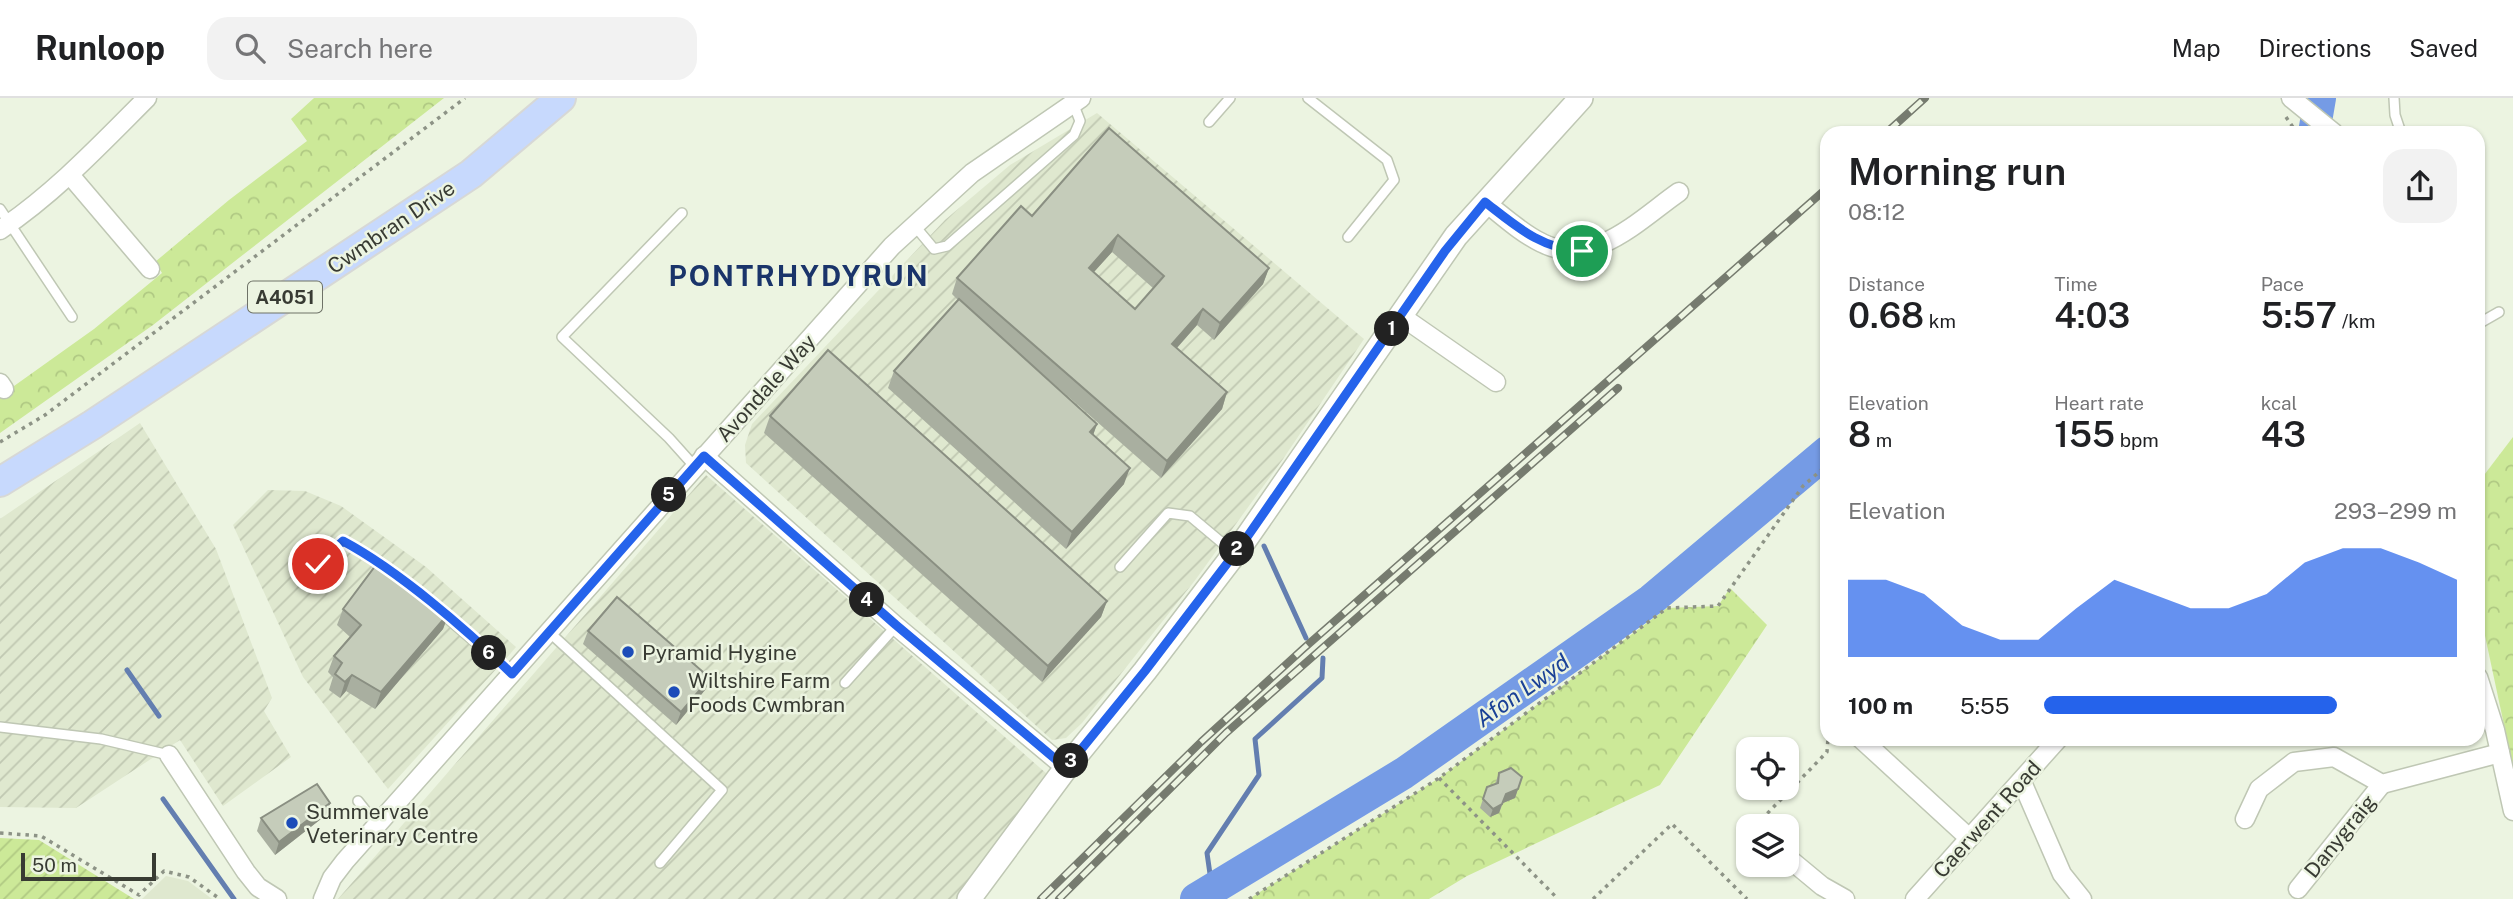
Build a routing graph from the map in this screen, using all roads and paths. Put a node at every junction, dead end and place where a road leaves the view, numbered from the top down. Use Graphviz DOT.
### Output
graph roads {
  1 [pos="147,98"];
  2 [pos="465,98"];
  3 [pos="561,98"];
  4 [pos="1230,98"];
  5 [pos="1308,98"];
  6 [pos="1581,98"];
  7 [pos="2291,98"];
  8 [pos="2394,98"];
  9 [pos="1077,100"];
  10 [pos="1209,122"];
  11 [pos="2325,126"];
  12 [pos="2399,126"];
  13 [pos="70,175"];
  14 [pos="1679,191"];
  15 [pos="1485,202"];
  16 [pos="682,213"];
  17 [pos="3,221"];
  18 [pos="914,225"];
  19 [pos="1348,237"];
  20 [pos="150,268"];
  21 [pos="2499,312"];
  22 [pos="1401,316"];
  23 [pos="72,317"];
  24 [pos="2485,320"];
  25 [pos="1496,382"];
  26 [pos="0,442"];
  27 [pos="700,462"];
  28 [pos="1820,471"];
  29 [pos="0,482"];
  30 [pos="1234,553"];
  31 [pos="318,564"];
  32 [pos="1120,567"];
  33 [pos="401,580"];
  34 [pos="433,605"];
  35 [pos="896,625"];
  36 [pos="549,632"];
  37 [pos="512,674"];
  38 [pos="845,683"];
  39 [pos="2485,701"];
  40 [pos="0,727"];
  41 [pos="1827,746"];
  42 [pos="1869,746"];
  43 [pos="2052,746"];
  44 [pos="2500,752"];
  45 [pos="169,755"];
  46 [pos="1066,768"];
  47 [pos="1438,778"];
  48 [pos="2022,782"];
  49 [pos="2382,784"];
  50 [pos="358,801"];
  51 [pos="2513,811"];
  52 [pos="1767,814"];
  53 [pos="2245,819"];
  54 [pos="377,825"];
  55 [pos="0,833"];
  56 [pos="1968,837"];
  57 [pos="660,863"];
  58 [pos="1799,867"];
  59 [pos="2298,889"];
  60 [pos="220,899"];
  61 [pos="277,899"];
  62 [pos="323,899"];
  63 [pos="969,899"];
  64 [pos="1249,899"];
  65 [pos="1558,899"];
  66 [pos="1593,899"];
  67 [pos="1747,899"];
  68 [pos="1845,899"];
  69 [pos="1915,899"];
  70 [pos="2082,899"];
  1 -- 13 [label="street"];
  2 -- 26 [label="path"];
  3 -- 29 [label="main road, Cwmbran Drive / A4051"];
  4 -- 10 [label="lane"];
  5 -- 19 [label="lane"];
  6 -- 15 [label="street"];
  7 -- 11 [label="street"];
  8 -- 12 [label="lane"];
  9 -- 18 [label="street, Avondale Way"];
  9 -- 18 [label="lane"];
  13 -- 17 [label="street"];
  13 -- 20 [label="street"];
  14 -- 15 [label="street"];
  15 -- 22 [label="street"];
  16 -- 27 [label="lane"];
  17 -- 23 [label="lane"];
  18 -- 27 [label="street, Avondale Way"];
  21 -- 24 [label="lane"];
  22 -- 25 [label="street"];
  22 -- 30 [label="street"];
  27 -- 35 [label="street"];
  27 -- 36 [label="street, Avondale Way"];
  28 -- 47 [label="path"];
  30 -- 32 [label="lane"];
  30 -- 46 [label="street"];
  31 -- 33 [label="lane"];
  34 -- 37 [label="lane"];
  35 -- 38 [label="lane"];
  35 -- 46 [label="street"];
  36 -- 37 [label="street, Avondale Way"];
  36 -- 57 [label="lane"];
  37 -- 54 [label="street, Avondale Way"];
  39 -- 44 [label="street"];
  40 -- 45 [label="lane"];
  41 -- 52 [label="path"];
  42 -- 56 [label="street"];
  43 -- 48 [label="street, Caerwent Road"];
  44 -- 49 [label="street, Danygraig"];
  44 -- 51 [label="street"];
  45 -- 61 [label="street"];
  46 -- 63 [label="street"];
  47 -- 64 [label="path"];
  47 -- 65 [label="path"];
  48 -- 56 [label="street, Caerwent Road"];
  48 -- 70 [label="street"];
  49 -- 53 [label="street, Danygraig"];
  49 -- 59 [label="street, Danygraig"];
  50 -- 54 [label="lane"];
  54 -- 62 [label="street, Avondale Way"];
  55 -- 60 [label="path"];
  56 -- 69 [label="street, Caerwent Road"];
  58 -- 68 [label="street"];
  66 -- 67 [label="path"];
}
